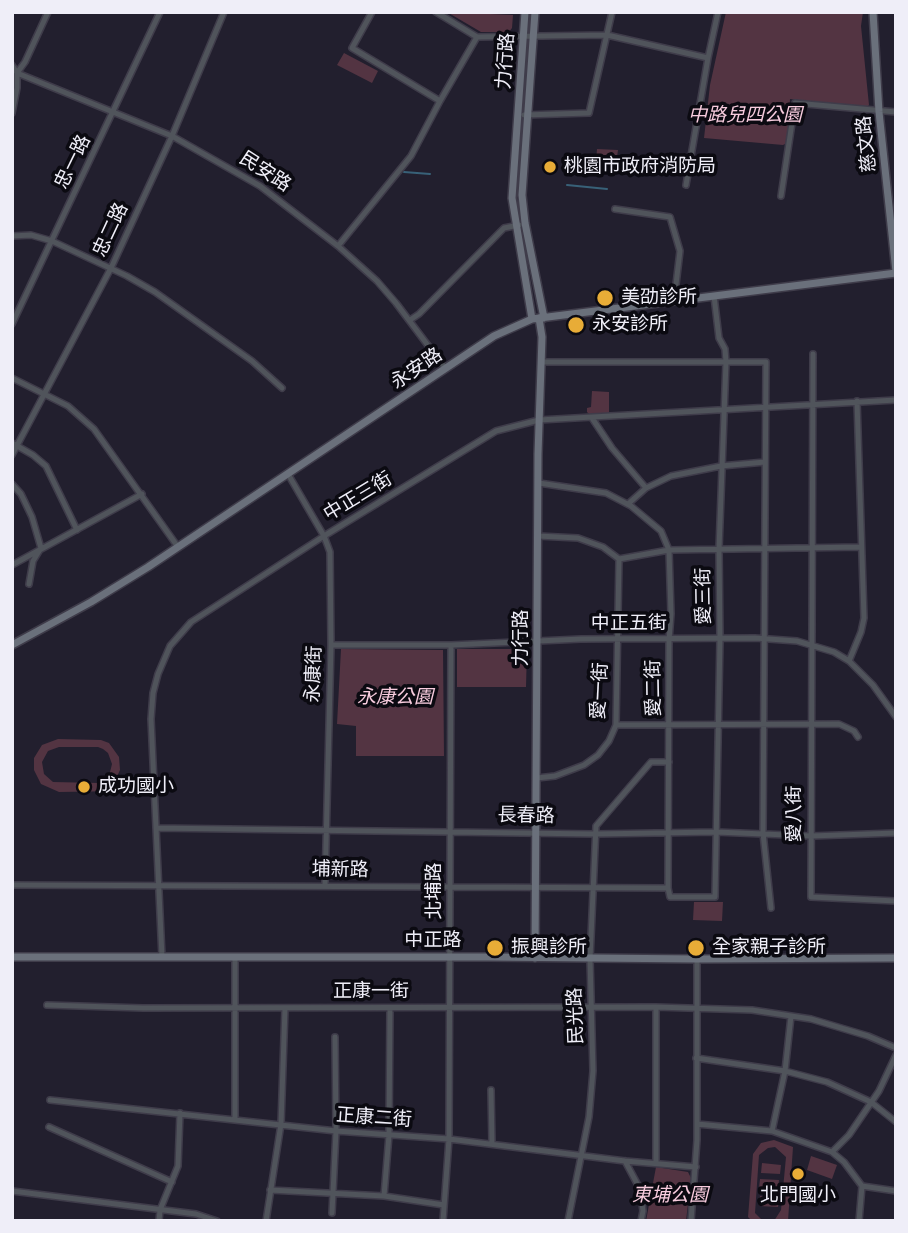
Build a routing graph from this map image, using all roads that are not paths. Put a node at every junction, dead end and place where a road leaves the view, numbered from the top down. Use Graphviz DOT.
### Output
graph roads {
  1 [pos="48,12"];
  2 [pos="160,12"];
  3 [pos="224,12"];
  4 [pos="372,12"];
  5 [pos="436,12"];
  6 [pos="524,12"];
  7 [pos="535,12"];
  8 [pos="612,12"];
  9 [pos="718,12"];
  10 [pos="873,12"];
  11 [pos="524,35"];
  12 [pos="534,35"];
  13 [pos="607,35"];
  14 [pos="477,37"];
  15 [pos="708,58"];
  16 [pos="12,65"];
  17 [pos="16,73"];
  18 [pos="440,101"];
  19 [pos="896,112"];
  20 [pos="12,113"];
  21 [pos="114,113"];
  22 [pos="879,113"];
  23 [pos="518,115"];
  24 [pos="528,115"];
  25 [pos="172,136"];
  26 [pos="686,185"];
  27 [pos="781,197"];
  28 [pos="615,209"];
  29 [pos="893,213"];
  30 [pos="525,223"];
  31 [pos="515,226"];
  32 [pos="12,236"];
  33 [pos="52,241"];
  34 [pos="338,246"];
  35 [pos="110,268"];
  36 [pos="896,272"];
  37 [pos="714,296"];
  38 [pos="674,301"];
  39 [pos="538,319"];
  40 [pos="410,320"];
  41 [pos="12,324"];
  42 [pos="813,355"];
  43 [pos="542,362"];
  44 [pos="726,362"];
  45 [pos="445,368"];
  46 [pos="12,378"];
  47 [pos="282,388"];
  48 [pos="45,393"];
  49 [pos="896,400"];
  50 [pos="857,401"];
  51 [pos="812,404"];
  52 [pos="766,407"];
  53 [pos="722,409"];
  54 [pos="592,418"];
  55 [pos="539,421"];
  56 [pos="15,444"];
  57 [pos="12,455"];
  58 [pos="765,462"];
  59 [pos="721,466"];
  60 [pos="288,474"];
  61 [pos="538,483"];
  62 [pos="12,484"];
  63 [pos="646,488"];
  64 [pos="142,495"];
  65 [pos="628,504"];
  66 [pos="77,530"];
  67 [pos="324,536"];
  68 [pos="538,536"];
  69 [pos="178,547"];
  70 [pos="861,547"];
  71 [pos="41,548"];
  72 [pos="765,548"];
  73 [pos="812,548"];
  74 [pos="719,549"];
  75 [pos="669,550"];
  76 [pos="619,559"];
  77 [pos="12,565"];
  78 [pos="29,584"];
  79 [pos="618,639"];
  80 [pos="720,639"];
  81 [pos="766,639"];
  82 [pos="669,640"];
  83 [pos="538,642"];
  84 [pos="12,645"];
  85 [pos="331,645"];
  86 [pos="451,645"];
  87 [pos="812,645"];
  88 [pos="849,661"];
  89 [pos="896,717"];
  90 [pos="765,723"];
  91 [pos="812,723"];
  92 [pos="717,724"];
  93 [pos="616,725"];
  94 [pos="670,725"];
  95 [pos="858,737"];
  96 [pos="669,762"];
  97 [pos="537,778"];
  98 [pos="156,828"];
  99 [pos="325,830"];
  100 [pos="452,831"];
  101 [pos="536,831"];
  102 [pos="669,832"];
  103 [pos="716,832"];
  104 [pos="763,833"];
  105 [pos="896,833"];
  106 [pos="595,834"];
  107 [pos="811,836"];
  108 [pos="12,884"];
  109 [pos="158,885"];
  110 [pos="325,886"];
  111 [pos="449,887"];
  112 [pos="536,887"];
  113 [pos="594,888"];
  114 [pos="668,888"];
  115 [pos="670,897"];
  116 [pos="896,901"];
  117 [pos="771,908"];
  118 [pos="451,956"];
  119 [pos="12,957"];
  120 [pos="162,957"];
  121 [pos="235,957"];
  122 [pos="535,958"];
  123 [pos="896,958"];
  124 [pos="590,959"];
  125 [pos="697,959"];
  126 [pos="47,1006"];
  127 [pos="656,1007"];
  128 [pos="235,1008"];
  129 [pos="285,1008"];
  130 [pos="390,1008"];
  131 [pos="450,1008"];
  132 [pos="592,1008"];
  133 [pos="696,1009"];
  134 [pos="791,1016"];
  135 [pos="335,1037"];
  136 [pos="896,1048"];
  137 [pos="896,1055"];
  138 [pos="696,1058"];
  139 [pos="785,1071"];
  140 [pos="491,1090"];
  141 [pos="50,1100"];
  142 [pos="870,1102"];
  143 [pos="180,1113"];
  144 [pos="234,1120"];
  145 [pos="896,1122"];
  146 [pos="281,1124"];
  147 [pos="697,1124"];
  148 [pos="49,1127"];
  149 [pos="336,1131"];
  150 [pos="772,1131"];
  151 [pos="389,1135"];
  152 [pos="449,1139"];
  153 [pos="492,1144"];
  154 [pos="832,1152"];
  155 [pos="582,1156"];
  156 [pos="625,1161"];
  157 [pos="656,1163"];
  158 [pos="696,1167"];
  159 [pos="172,1182"];
  160 [pos="862,1186"];
  161 [pos="270,1190"];
  162 [pos="12,1191"];
  163 [pos="896,1191"];
  164 [pos="333,1194"];
  165 [pos="384,1196"];
  166 [pos="444,1205"];
  167 [pos="160,1210"];
  168 [pos="332,1213"];
  169 [pos="159,1221"];
  170 [pos="217,1221"];
  171 [pos="266,1221"];
  172 [pos="443,1221"];
  173 [pos="568,1221"];
  174 [pos="641,1221"];
  175 [pos="691,1221"];
  176 [pos="859,1221"];
  1 -- 17 [label="street"];
  2 -- 21 [label="street, 忠一路"];
  3 -- 25 [label="street, 忠二路"];
  4 -- 18 [label="street"];
  5 -- 14 [label="street"];
  6 -- 11 [label="street, 力行路"];
  7 -- 12 [label="street, 力行路"];
  8 -- 13 [label="street"];
  9 -- 15 [label="street"];
  10 -- 22 [label="street, 慈文路"];
  11 -- 12 [label="street"];
  11 -- 14 [label="street"];
  11 -- 23 [label="street, 力行路"];
  12 -- 13 [label="street"];
  12 -- 24 [label="street, 力行路"];
  13 -- 15 [label="street"];
  13 -- 24 [label="street"];
  14 -- 18 [label="street"];
  15 -- 26 [label="street"];
  16 -- 17 [label="street"];
  17 -- 20 [label="street"];
  17 -- 21 [label="street, 民安路"];
  18 -- 34 [label="street"];
  19 -- 22 [label="street"];
  21 -- 25 [label="street, 民安路"];
  21 -- 33 [label="street, 忠一路"];
  22 -- 27 [label="street"];
  22 -- 29 [label="street, 慈文路"];
  23 -- 24 [label="street"];
  23 -- 31 [label="street, 力行路"];
  24 -- 30 [label="street, 力行路"];
  25 -- 34 [label="street, 民安路"];
  25 -- 35 [label="street, 忠二路"];
  28 -- 38 [label="street"];
  29 -- 36 [label="street, 慈文路"];
  30 -- 31 [label="street"];
  30 -- 39 [label="street, 力行路"];
  31 -- 39 [label="street, 力行路"];
  31 -- 40 [label="street"];
  32 -- 33 [label="street"];
  33 -- 35 [label="street"];
  33 -- 41 [label="street, 忠一路"];
  34 -- 40 [label="street, 民安路"];
  35 -- 47 [label="street"];
  35 -- 48 [label="street, 忠二路"];
  36 -- 37 [label="street, 永安路"];
  37 -- 38 [label="street, 永安路"];
  37 -- 44 [label="street, 愛三街"];
  38 -- 39 [label="street, 永安路"];
  39 -- 43 [label="street, 力行路"];
  39 -- 45 [label="street, 永安路"];
  40 -- 45 [label="street, 民安路"];
  42 -- 51 [label="street, 愛八街"];
  43 -- 44 [label="street"];
  43 -- 55 [label="street, 力行路"];
  44 -- 52 [label="street"];
  44 -- 53 [label="street, 愛三街"];
  45 -- 60 [label="street, 永安路"];
  46 -- 48 [label="street"];
  48 -- 56 [label="street, 忠二路"];
  48 -- 64 [label="street"];
  49 -- 50 [label="street, 中正三街"];
  50 -- 51 [label="street, 中正三街"];
  50 -- 70 [label="street"];
  51 -- 52 [label="street, 中正三街"];
  51 -- 73 [label="street, 愛八街"];
  52 -- 53 [label="street, 中正三街"];
  52 -- 58 [label="street"];
  53 -- 54 [label="street, 中正三街"];
  53 -- 59 [label="street, 愛三街"];
  54 -- 55 [label="street, 中正三街"];
  54 -- 63 [label="street"];
  55 -- 61 [label="street, 力行路"];
  55 -- 67 [label="street, 中正三街"];
  56 -- 57 [label="street, 忠二路"];
  56 -- 66 [label="street"];
  58 -- 59 [label="street"];
  58 -- 72 [label="street"];
  59 -- 63 [label="street"];
  59 -- 74 [label="street, 愛三街"];
  60 -- 67 [label="street, 永康街"];
  60 -- 69 [label="street, 永安路"];
  61 -- 65 [label="street"];
  61 -- 68 [label="street, 力行路"];
  62 -- 71 [label="street"];
  63 -- 65 [label="street"];
  64 -- 66 [label="street"];
  64 -- 69 [label="street"];
  65 -- 75 [label="street"];
  66 -- 71 [label="street"];
  67 -- 85 [label="street, 永康街"];
  67 -- 98 [label="street, 中正三街"];
  68 -- 76 [label="street"];
  68 -- 83 [label="street, 力行路"];
  69 -- 84 [label="street, 永安路"];
  70 -- 73 [label="street"];
  70 -- 88 [label="street"];
  71 -- 77 [label="street"];
  71 -- 78 [label="street"];
  72 -- 73 [label="street"];
  72 -- 74 [label="street"];
  72 -- 81 [label="street"];
  73 -- 87 [label="street, 愛八街"];
  74 -- 75 [label="street"];
  74 -- 80 [label="street, 愛三街"];
  75 -- 76 [label="street"];
  75 -- 82 [label="street, 愛二街"];
  76 -- 79 [label="street, 愛一街"];
  79 -- 82 [label="street, 中正五街"];
  79 -- 83 [label="street, 中正五街"];
  79 -- 93 [label="street, 愛一街"];
  80 -- 81 [label="street, 中正五街"];
  80 -- 82 [label="street, 中正五街"];
  80 -- 92 [label="street, 愛三街"];
  81 -- 87 [label="street, 中正五街"];
  81 -- 90 [label="street"];
  82 -- 94 [label="street, 愛二街"];
  83 -- 86 [label="street, 中正五街"];
  83 -- 97 [label="street, 力行路"];
  85 -- 86 [label="street, 中正五街"];
  85 -- 99 [label="street, 永康街"];
  86 -- 100 [label="street, 北埔路"];
  87 -- 88 [label="street, 中正五街"];
  87 -- 91 [label="street, 愛八街"];
  88 -- 89 [label="street, 中正五街"];
  90 -- 91 [label="street"];
  90 -- 92 [label="street"];
  90 -- 104 [label="street"];
  91 -- 95 [label="street"];
  91 -- 107 [label="street, 愛八街"];
  92 -- 94 [label="street"];
  92 -- 103 [label="street, 愛三街"];
  93 -- 94 [label="street"];
  93 -- 97 [label="street, 愛一街"];
  94 -- 96 [label="street, 愛二街"];
  96 -- 102 [label="street, 愛二街"];
  96 -- 106 [label="street"];
  97 -- 101 [label="street, 力行路"];
  98 -- 99 [label="street, 長春路"];
  98 -- 109 [label="street, 中正三街"];
  99 -- 100 [label="street, 長春路"];
  99 -- 110 [label="street, 永康街"];
  100 -- 101 [label="street, 長春路"];
  100 -- 111 [label="street, 北埔路"];
  101 -- 106 [label="street, 長春路"];
  101 -- 112 [label="street, 力行路"];
  102 -- 103 [label="street, 長春路"];
  102 -- 106 [label="street, 長春路"];
  102 -- 114 [label="street, 愛二街"];
  103 -- 104 [label="street, 長春路"];
  103 -- 115 [label="street, 愛三街"];
  104 -- 107 [label="street, 長春路"];
  104 -- 117 [label="street"];
  105 -- 107 [label="street, 長春路"];
  106 -- 113 [label="street, 民光路"];
  107 -- 116 [label="street, 愛八街"];
  108 -- 109 [label="street, 埔新路"];
  109 -- 110 [label="street, 埔新路"];
  109 -- 120 [label="street, 中正三街"];
  110 -- 111 [label="street, 埔新路"];
  111 -- 112 [label="street, 埔新路"];
  111 -- 118 [label="street, 北埔路"];
  112 -- 113 [label="street, 埔新路"];
  112 -- 122 [label="street, 力行路"];
  113 -- 114 [label="street, 埔新路"];
  113 -- 124 [label="street, 民光路"];
  114 -- 115 [label="street, 愛二街"];
  118 -- 121 [label="street, 中正路"];
  118 -- 122 [label="street, 中正路"];
  118 -- 131 [label="street, 北埔路"];
  119 -- 120 [label="street, 中正路"];
  120 -- 121 [label="street, 中正路"];
  121 -- 128 [label="street"];
  122 -- 124 [label="street, 中正路"];
  123 -- 125 [label="street, 中正路"];
  124 -- 125 [label="street, 中正路"];
  124 -- 132 [label="street, 民光路"];
  125 -- 133 [label="street"];
  126 -- 128 [label="street, 正康一街"];
  127 -- 132 [label="street, 正康一街"];
  127 -- 133 [label="street, 正康一街"];
  127 -- 157 [label="street"];
  128 -- 129 [label="street, 正康一街"];
  128 -- 144 [label="street"];
  129 -- 130 [label="street, 正康一街"];
  129 -- 146 [label="street"];
  130 -- 131 [label="street, 正康一街"];
  130 -- 151 [label="street"];
  131 -- 132 [label="street, 正康一街"];
  131 -- 152 [label="street, 北埔路"];
  132 -- 155 [label="street, 民光路"];
  133 -- 134 [label="street, 正康一街"];
  133 -- 138 [label="street"];
  134 -- 136 [label="street, 正康一街"];
  134 -- 139 [label="street"];
  135 -- 149 [label="street"];
  137 -- 142 [label="street"];
  138 -- 139 [label="street"];
  138 -- 147 [label="street"];
  139 -- 142 [label="street"];
  139 -- 150 [label="street"];
  140 -- 153 [label="street"];
  141 -- 143 [label="street, 正康二街"];
  142 -- 145 [label="street"];
  142 -- 154 [label="street"];
  143 -- 144 [label="street, 正康二街"];
  143 -- 159 [label="street"];
  144 -- 146 [label="street, 正康二街"];
  146 -- 149 [label="street, 正康二街"];
  146 -- 161 [label="street"];
  147 -- 150 [label="street"];
  147 -- 158 [label="street"];
  148 -- 159 [label="street"];
  149 -- 151 [label="street, 正康二街"];
  149 -- 164 [label="street"];
  150 -- 154 [label="street"];
  151 -- 152 [label="street, 正康二街"];
  151 -- 165 [label="street"];
  152 -- 153 [label="street, 正康二街"];
  152 -- 166 [label="street, 北埔路"];
  153 -- 155 [label="street, 正康二街"];
  154 -- 160 [label="street"];
  155 -- 156 [label="street, 正康二街"];
  155 -- 173 [label="street, 民光路"];
  156 -- 157 [label="street, 正康二街"];
  156 -- 174 [label="street"];
  157 -- 158 [label="street, 正康二街"];
  158 -- 175 [label="street"];
  159 -- 167 [label="street"];
  160 -- 163 [label="street"];
  160 -- 176 [label="street"];
  161 -- 164 [label="street"];
  161 -- 171 [label="street"];
  162 -- 167 [label="street"];
  164 -- 165 [label="street"];
  164 -- 168 [label="street"];
  165 -- 166 [label="street"];
  166 -- 172 [label="street, 北埔路"];
  167 -- 169 [label="street"];
  167 -- 170 [label="street"];
}
